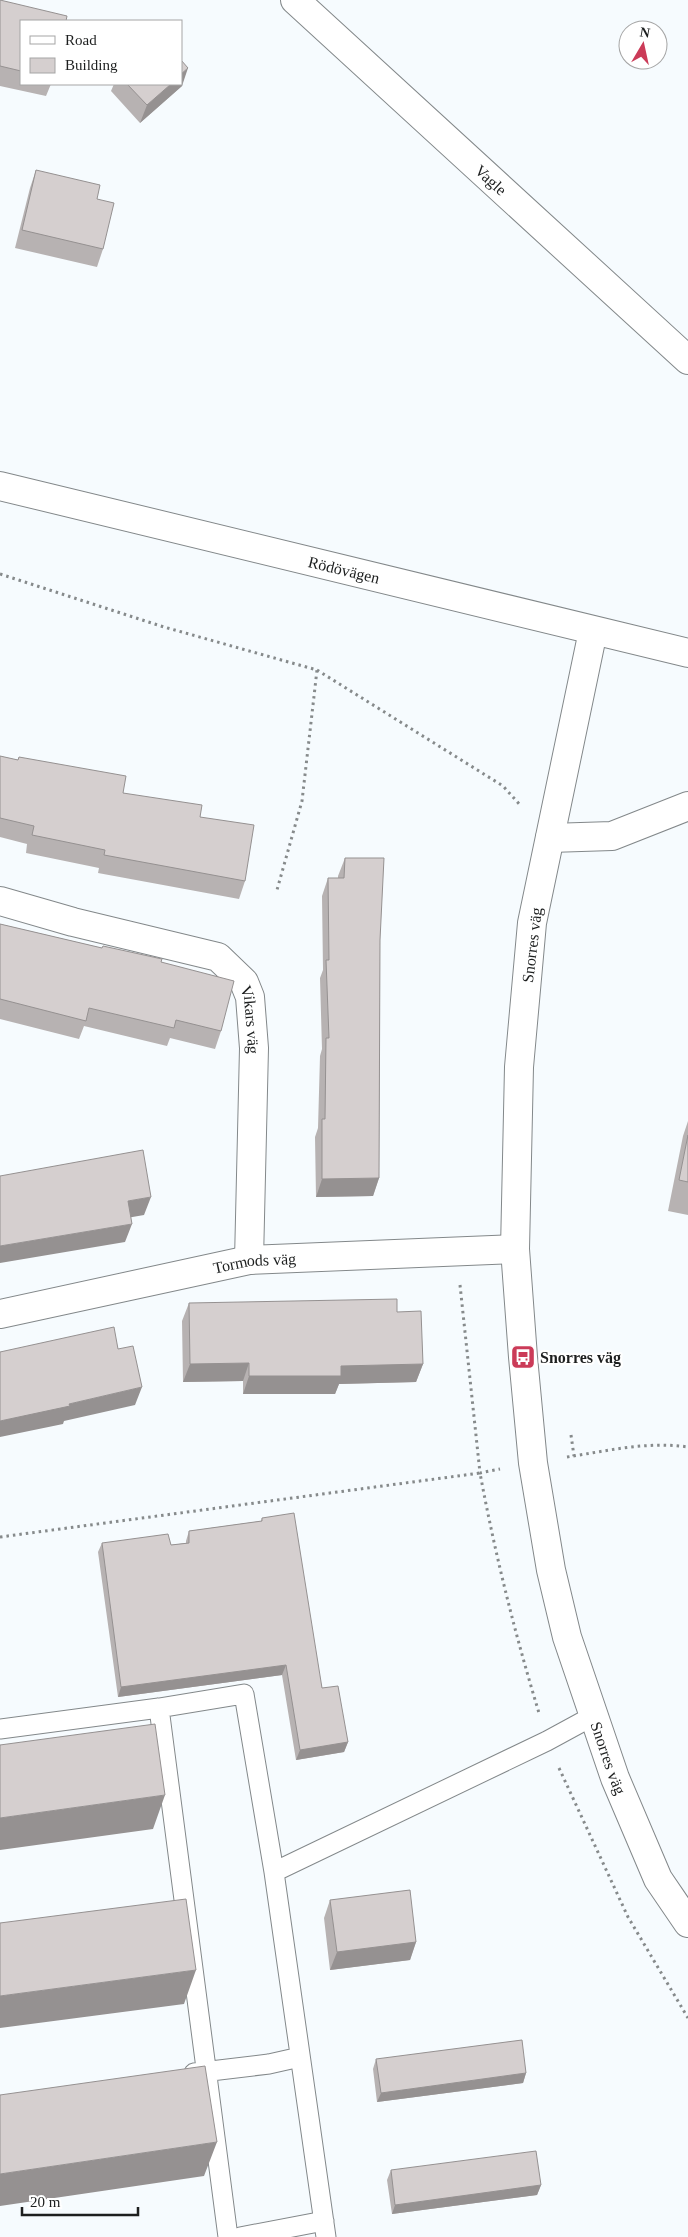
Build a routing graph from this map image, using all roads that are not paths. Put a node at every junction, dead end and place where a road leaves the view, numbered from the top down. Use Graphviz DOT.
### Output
graph roads {
  1 [pos="295,0"];
  2 [pos="688,360"];
  3 [pos="0,486"];
  4 [pos="593,631"];
  5 [pos="688,653"];
  6 [pos="688,806"];
  7 [pos="550,838"];
  8 [pos="0,902"];
  9 [pos="515,1250"];
  10 [pos="249,1260"];
  11 [pos="0,1314"];
  12 [pos="159,1708"];
  13 [pos="594,1716"];
  14 [pos="0,1729"];
  15 [pos="274,1872"];
  16 [pos="688,1923"];
  17 [pos="300,2058"];
  18 [pos="207,2072"];
  19 [pos="178,2076"];
  20 [pos="325,2229"];
  21 [pos="228,2237"];
  22 [pos="240,2237"];
  1 -- 2 [label="street, Vagle"];
  3 -- 4 [label="street, Rödövägen"];
  4 -- 5 [label="street, Rödövägen"];
  4 -- 7 [label="street, Snorres väg"];
  6 -- 7 [label="street"];
  7 -- 9 [label="street, Snorres väg"];
  8 -- 10 [label="street, Vikars väg"];
  9 -- 10 [label="street, Tormods väg"];
  9 -- 13 [label="street, Snorres väg"];
  10 -- 11 [label="street, Tormods väg"];
  12 -- 14 [label="lane"];
  12 -- 15 [label="lane"];
  12 -- 18 [label="lane"];
  13 -- 15 [label="lane"];
  13 -- 16 [label="street, Snorres väg"];
  15 -- 17 [label="lane"];
  17 -- 18 [label="lane"];
  17 -- 20 [label="lane"];
  18 -- 19 [label="lane"];
  18 -- 21 [label="lane"];
  20 -- 22 [label="lane"];
}
